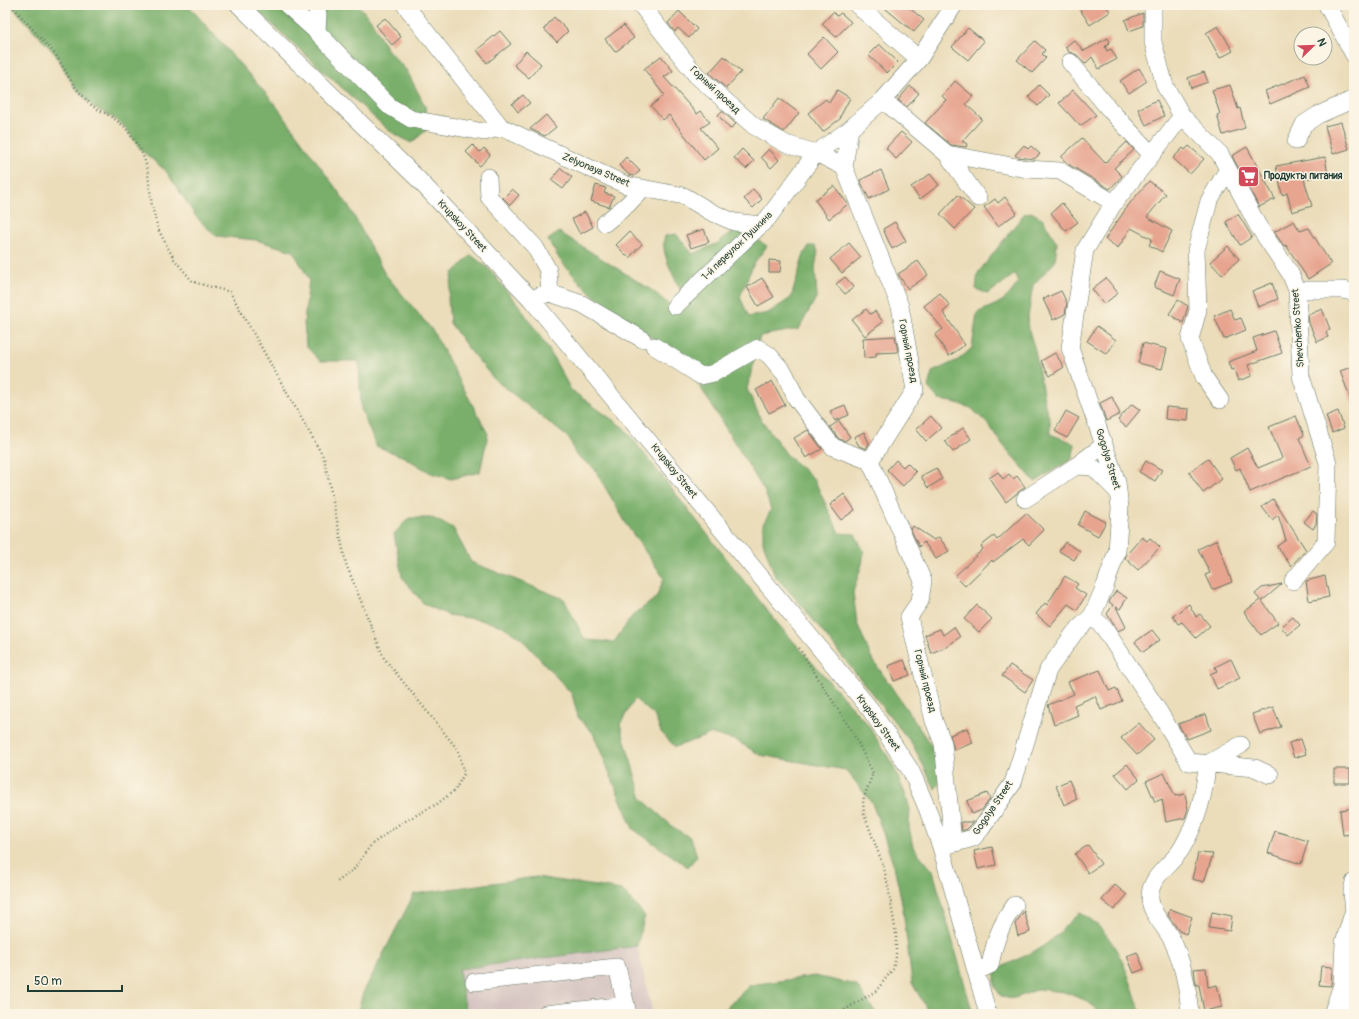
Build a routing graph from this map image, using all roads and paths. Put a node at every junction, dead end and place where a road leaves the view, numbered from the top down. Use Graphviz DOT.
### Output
graph roads {
  1 [pos="11,5"];
  2 [pos="239,5"];
  3 [pos="286,5"];
  4 [pos="316,5"];
  5 [pos="405,5"];
  6 [pos="641,5"];
  7 [pos="857,5"];
  8 [pos="954,5"];
  9 [pos="1153,5"];
  10 [pos="1327,5"];
  11 [pos="317,32"];
  12 [pos="1354,55"];
  13 [pos="919,58"];
  14 [pos="1070,62"];
  15 [pos="1354,99"];
  16 [pos="884,100"];
  17 [pos="1182,116"];
  18 [pos="501,127"];
  19 [pos="850,129"];
  20 [pos="1296,141"];
  21 [pos="816,153"];
  22 [pos="947,154"];
  23 [pos="1151,154"];
  24 [pos="844,167"];
  25 [pos="1228,169"];
  26 [pos="488,177"];
  27 [pos="643,188"];
  28 [pos="978,198"];
  29 [pos="1114,203"];
  30 [pos="605,223"];
  31 [pos="761,225"];
  32 [pos="1297,290"];
  33 [pos="1354,292"];
  34 [pos="550,293"];
  35 [pos="531,298"];
  36 [pos="675,306"];
  37 [pos="1220,400"];
  38 [pos="1104,445"];
  39 [pos="870,461"];
  40 [pos="1076,466"];
  41 [pos="1118,492"];
  42 [pos="1025,499"];
  43 [pos="1293,581"];
  44 [pos="1092,616"];
  45 [pos="798,646"];
  46 [pos="1241,745"];
  47 [pos="1190,762"];
  48 [pos="1207,764"];
  49 [pos="1270,775"];
  50 [pos="1200,805"];
  51 [pos="942,847"];
  52 [pos="337,882"];
  53 [pos="1354,882"];
  54 [pos="1015,905"];
  55 [pos="1354,911"];
  56 [pos="977,971"];
  57 [pos="474,982"];
  58 [pos="1342,985"];
  59 [pos="627,1010"];
  60 [pos="1354,1012"];
  61 [pos="545,1014"];
  62 [pos="838,1014"];
  63 [pos="988,1014"];
  64 [pos="1190,1014"];
  65 [pos="1332,1014"];
  1 -- 52 [label="path"];
  2 -- 35 [label="street, Krupskoy Street"];
  3 -- 11 [label="street"];
  4 -- 11 [label="street"];
  5 -- 18 [label="street, Zelyonaya Street"];
  6 -- 21 [label="street, Горный проезд"];
  7 -- 13 [label="street"];
  8 -- 13 [label="street, 1-й переулок Пушкина"];
  9 -- 17 [label="street, Shevchenko Street"];
  10 -- 12 [label="street"];
  11 -- 18 [label="street"];
  13 -- 16 [label="street, 1-й переулок Пушкина"];
  14 -- 23 [label="street"];
  15 -- 20 [label="street"];
  16 -- 19 [label="street, 1-й переулок Пушкина"];
  16 -- 22 [label="street"];
  17 -- 23 [label="street, Gogolya Street"];
  17 -- 25 [label="street, Shevchenko Street"];
  18 -- 27 [label="street, Zelyonaya Street"];
  19 -- 21 [label="street, 1-й переулок Пушкина"];
  19 -- 24 [label="street"];
  21 -- 24 [label="street, Горный проезд"];
  21 -- 31 [label="street, 1-й переулок Пушкина"];
  22 -- 28 [label="street"];
  22 -- 29 [label="street"];
  23 -- 29 [label="street, Gogolya Street"];
  24 -- 39 [label="street, Горный проезд"];
  25 -- 32 [label="street, Shevchenko Street"];
  25 -- 37 [label="street"];
  26 -- 34 [label="street"];
  27 -- 30 [label="street"];
  27 -- 31 [label="street, Zelyonaya Street"];
  29 -- 38 [label="street, Gogolya Street"];
  31 -- 36 [label="street, 1-й переулок Пушкина"];
  32 -- 33 [label="street"];
  32 -- 43 [label="street, Shevchenko Street"];
  34 -- 35 [label="street"];
  34 -- 39 [label="street"];
  35 -- 51 [label="street, Krupskoy Street"];
  38 -- 40 [label="street"];
  38 -- 41 [label="street, Gogolya Street"];
  39 -- 51 [label="street, Горный проезд"];
  40 -- 41 [label="street"];
  40 -- 42 [label="street"];
  41 -- 44 [label="street, Gogolya Street"];
  44 -- 47 [label="street"];
  44 -- 51 [label="street, Gogolya Street"];
  45 -- 62 [label="path"];
  46 -- 48 [label="street"];
  47 -- 48 [label="street"];
  47 -- 50 [label="street"];
  48 -- 49 [label="street"];
  48 -- 50 [label="street"];
  50 -- 64 [label="street"];
  51 -- 56 [label="street, Krupskoy Street"];
  53 -- 55 [label="street"];
  54 -- 56 [label="street"];
  55 -- 58 [label="street"];
  56 -- 63 [label="street, Krupskoy Street"];
  57 -- 59 [label="street"];
  58 -- 60 [label="street"];
  58 -- 65 [label="street"];
  59 -- 61 [label="street"];
}
